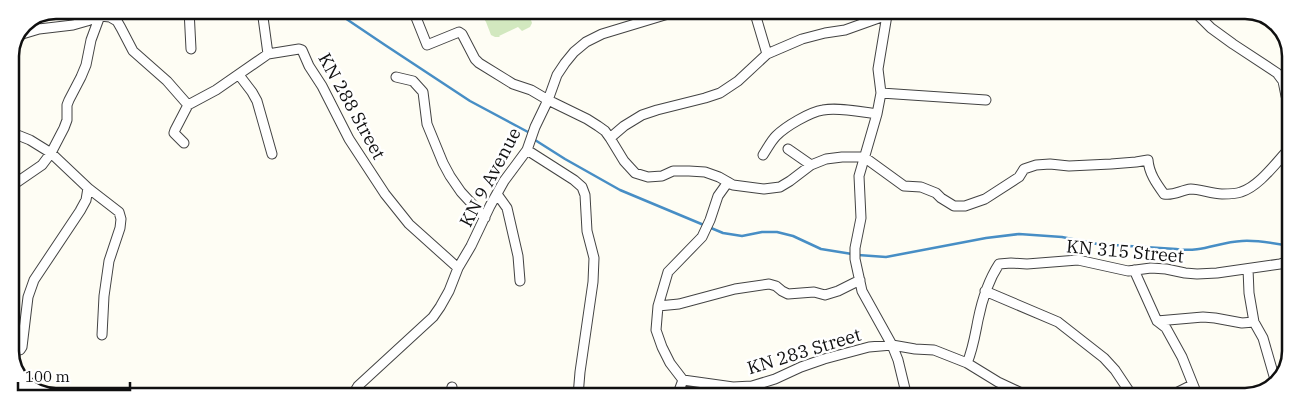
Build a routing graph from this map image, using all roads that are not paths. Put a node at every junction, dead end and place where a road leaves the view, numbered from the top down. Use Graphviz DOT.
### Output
graph roads {
  1 [pos="90,19"];
  2 [pos="99,19"];
  3 [pos="114,19"];
  4 [pos="189,19"];
  5 [pos="263,19"];
  6 [pos="417,19"];
  7 [pos="652,19"];
  8 [pos="757,19"];
  9 [pos="873,19"];
  10 [pos="887,19"];
  11 [pos="1202,19"];
  12 [pos="35,25"];
  13 [pos="39,28"];
  14 [pos="28,32"];
  15 [pos="191,49"];
  16 [pos="268,54"];
  17 [pos="767,54"];
  18 [pos="238,75"];
  19 [pos="396,77"];
  20 [pos="1282,80"];
  21 [pos="880,93"];
  22 [pos="548,100"];
  23 [pos="986,100"];
  24 [pos="188,104"];
  25 [pos="877,114"];
  26 [pos="19,136"];
  27 [pos="610,138"];
  28 [pos="184,143"];
  29 [pos="788,149"];
  30 [pos="527,150"];
  31 [pos="51,153"];
  32 [pos="272,154"];
  33 [pos="763,155"];
  34 [pos="864,157"];
  35 [pos="1282,157"];
  36 [pos="812,166"];
  37 [pos="19,181"];
  38 [pos="728,182"];
  39 [pos="88,188"];
  40 [pos="497,194"];
  41 [pos="485,218"];
  42 [pos="1282,263"];
  43 [pos="458,268"];
  44 [pos="1248,269"];
  45 [pos="1134,270"];
  46 [pos="860,280"];
  47 [pos="520,281"];
  48 [pos="986,291"];
  49 [pos="658,306"];
  50 [pos="1157,321"];
  51 [pos="1254,322"];
  52 [pos="102,335"];
  53 [pos="892,345"];
  54 [pos="19,350"];
  55 [pos="967,363"];
  56 [pos="1274,374"];
  57 [pos="683,380"];
  58 [pos="1192,385"];
  59 [pos="357,388"];
  60 [pos="579,388"];
  61 [pos="680,388"];
  62 [pos="905,388"];
  63 [pos="1011,388"];
  64 [pos="1126,388"];
  65 [pos="1186,388"];
  66 [pos="1194,388"];
  1 -- 13 [label="street"];
  2 -- 31 [label="street"];
  3 -- 24 [label="street"];
  4 -- 15 [label="street"];
  5 -- 16 [label="street"];
  6 -- 22 [label="street"];
  7 -- 22 [label="street, KN 9 Avenue"];
  8 -- 17 [label="street"];
  9 -- 17 [label="street"];
  10 -- 21 [label="street"];
  11 -- 20 [label="street"];
  12 -- 13 [label="street"];
  13 -- 14 [label="street"];
  16 -- 18 [label="street, KN 288 Street"];
  16 -- 43 [label="street, KN 288 Street"];
  17 -- 27 [label="street"];
  18 -- 24 [label="street, KN 288 Street"];
  18 -- 32 [label="street"];
  19 -- 41 [label="street"];
  21 -- 23 [label="street"];
  21 -- 25 [label="street"];
  22 -- 27 [label="street"];
  22 -- 30 [label="street, KN 9 Avenue"];
  24 -- 28 [label="street"];
  25 -- 33 [label="street"];
  25 -- 34 [label="street"];
  26 -- 31 [label="street"];
  27 -- 38 [label="street"];
  29 -- 36 [label="street"];
  30 -- 40 [label="street, KN 9 Avenue"];
  30 -- 60 [label="street"];
  31 -- 37 [label="street"];
  31 -- 39 [label="street"];
  34 -- 35 [label="street"];
  34 -- 36 [label="street"];
  34 -- 46 [label="street"];
  36 -- 38 [label="street"];
  38 -- 49 [label="street"];
  39 -- 52 [label="street"];
  39 -- 54 [label="street"];
  40 -- 41 [label="street, KN 9 Avenue"];
  40 -- 47 [label="street"];
  41 -- 43 [label="street, KN 9 Avenue"];
  42 -- 44 [label="street, KN 315 Street"];
  43 -- 59 [label="street, KN 9 Avenue"];
  44 -- 45 [label="street, KN 315 Street"];
  44 -- 51 [label="street"];
  45 -- 48 [label="street, KN 315 Street"];
  45 -- 50 [label="street"];
  46 -- 49 [label="street"];
  46 -- 53 [label="street"];
  48 -- 55 [label="street, KN 315 Street"];
  48 -- 64 [label="street"];
  49 -- 57 [label="street"];
  50 -- 51 [label="street"];
  50 -- 58 [label="street"];
  51 -- 56 [label="street"];
  53 -- 55 [label="street, KN 283 Street"];
  53 -- 57 [label="street, KN 283 Street"];
  53 -- 62 [label="street"];
  55 -- 63 [label="street, KN 283 Street"];
  57 -- 61 [label="street"];
  58 -- 65 [label="street"];
  58 -- 66 [label="street"];
}
